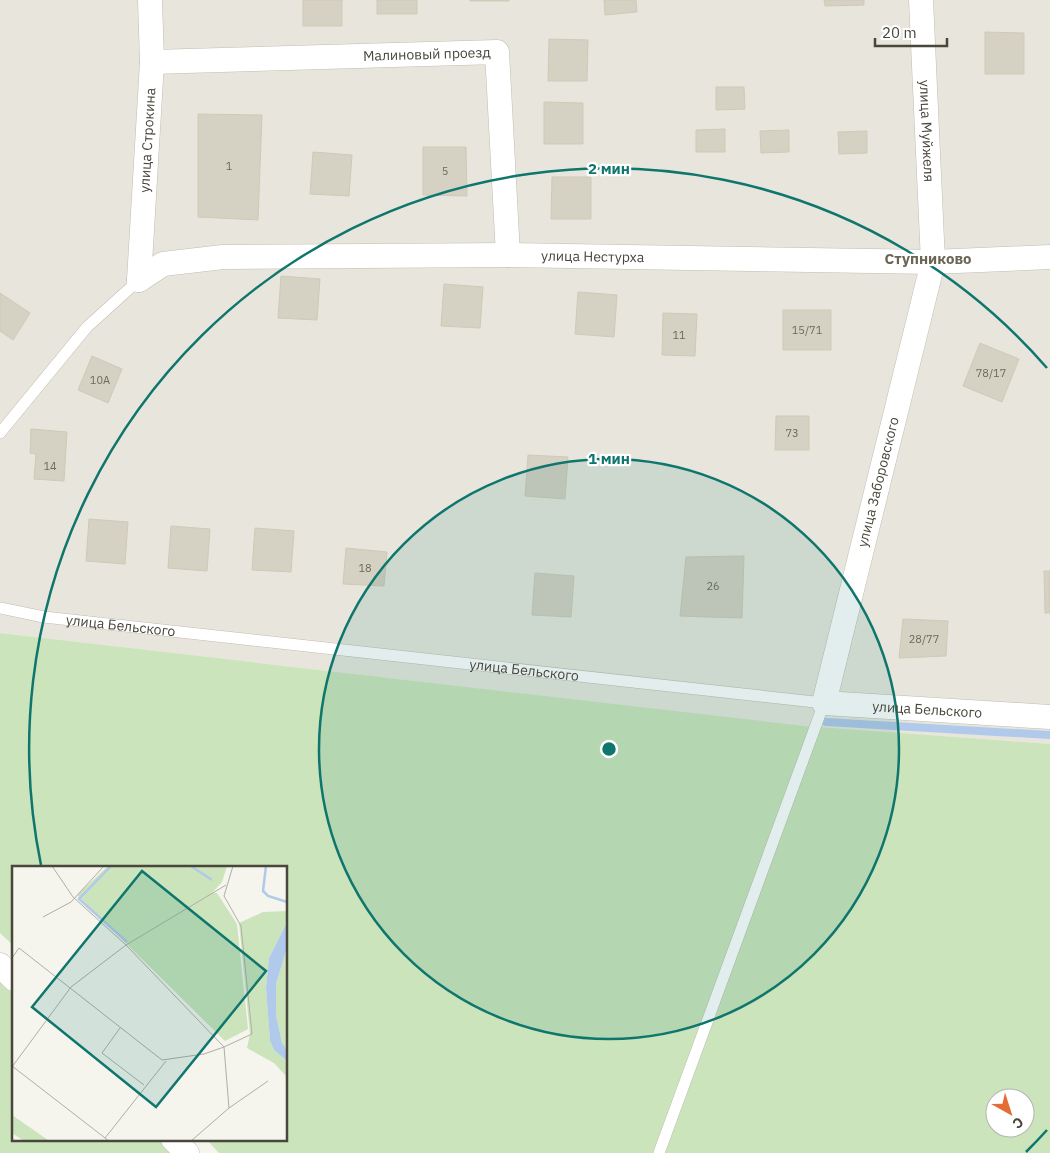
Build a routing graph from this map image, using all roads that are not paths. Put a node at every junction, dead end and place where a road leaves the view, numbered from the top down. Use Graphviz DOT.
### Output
graph roads {
  1 [pos="150,0"];
  2 [pos="921,0"];
  3 [pos="152,62"];
  4 [pos="508,256"];
  5 [pos="1050,257"];
  6 [pos="933,262"];
  7 [pos="139,280"];
  8 [pos="0,433"];
  9 [pos="0,608"];
  10 [pos="824,703"];
  11 [pos="1050,717"];
  12 [pos="0,965"];
  13 [pos="12,977"];
  14 [pos="174,1140"];
  15 [pos="186,1153"];
  16 [pos="659,1153"];
  1 -- 3 [label="street, улица Строкина"];
  2 -- 6 [label="street, улица Муйжеля"];
  3 -- 4 [label="street, Малиновый проезд"];
  3 -- 7 [label="street, улица Строкина"];
  4 -- 6 [label="street, улица Нестурха"];
  4 -- 7 [label="street, улица Нестурха"];
  5 -- 6 [label="street, улица Нестурха"];
  6 -- 10 [label="street, улица Заборовского"];
  7 -- 8 [label="lane"];
  9 -- 10 [label="lane, улица Бельского"];
  10 -- 11 [label="street, улица Бельского"];
  10 -- 16 [label="lane"];
  12 -- 13 [label="street"];
  14 -- 15 [label="street"];
}
